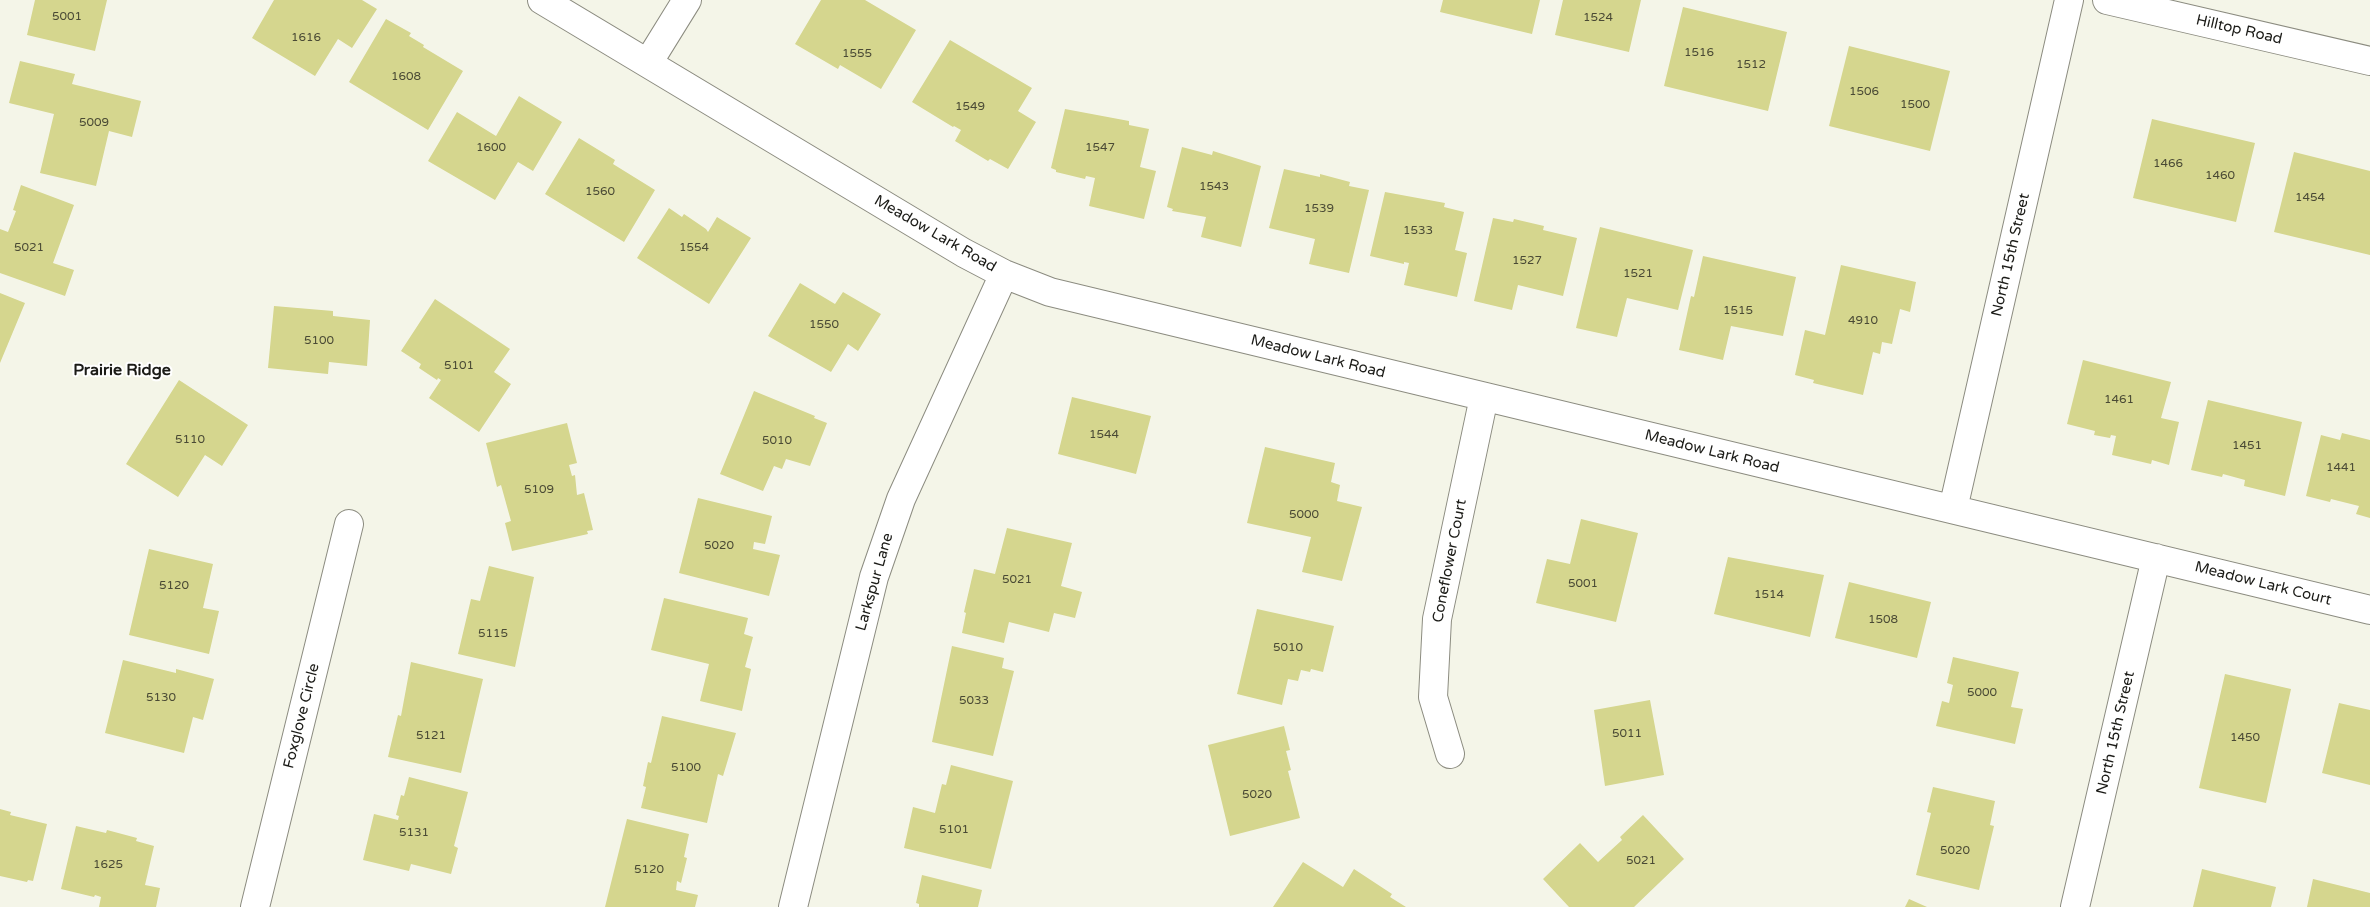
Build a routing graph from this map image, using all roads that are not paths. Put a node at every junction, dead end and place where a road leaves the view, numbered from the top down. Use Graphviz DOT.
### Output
graph roads {
  1 [pos="542,0"];
  2 [pos="687,0"];
  3 [pos="2069,0"];
  4 [pos="2107,0"];
  5 [pos="2370,61"];
  6 [pos="648,62"];
  7 [pos="1004,274"];
  8 [pos="1484,397"];
  9 [pos="1953,509"];
  10 [pos="350,524"];
  11 [pos="2156,558"];
  12 [pos="2370,610"];
  13 [pos="1450,754"];
  14 [pos="255,907"];
  15 [pos="793,907"];
  16 [pos="2075,907"];
  1 -- 6 [label="street, Meadow Lark Road"];
  2 -- 6 [label="street"];
  3 -- 9 [label="street, North 15th Street"];
  4 -- 5 [label="street, Hilltop Road"];
  6 -- 7 [label="street, Meadow Lark Road"];
  7 -- 8 [label="street, Meadow Lark Road"];
  7 -- 15 [label="street, Larkspur Lane"];
  8 -- 9 [label="street, Meadow Lark Road"];
  8 -- 13 [label="street, Coneflower Court"];
  9 -- 11 [label="street, Meadow Lark Road"];
  10 -- 14 [label="street, Foxglove Circle"];
  11 -- 12 [label="street, Meadow Lark Court"];
  11 -- 16 [label="street, North 15th Street"];
}
